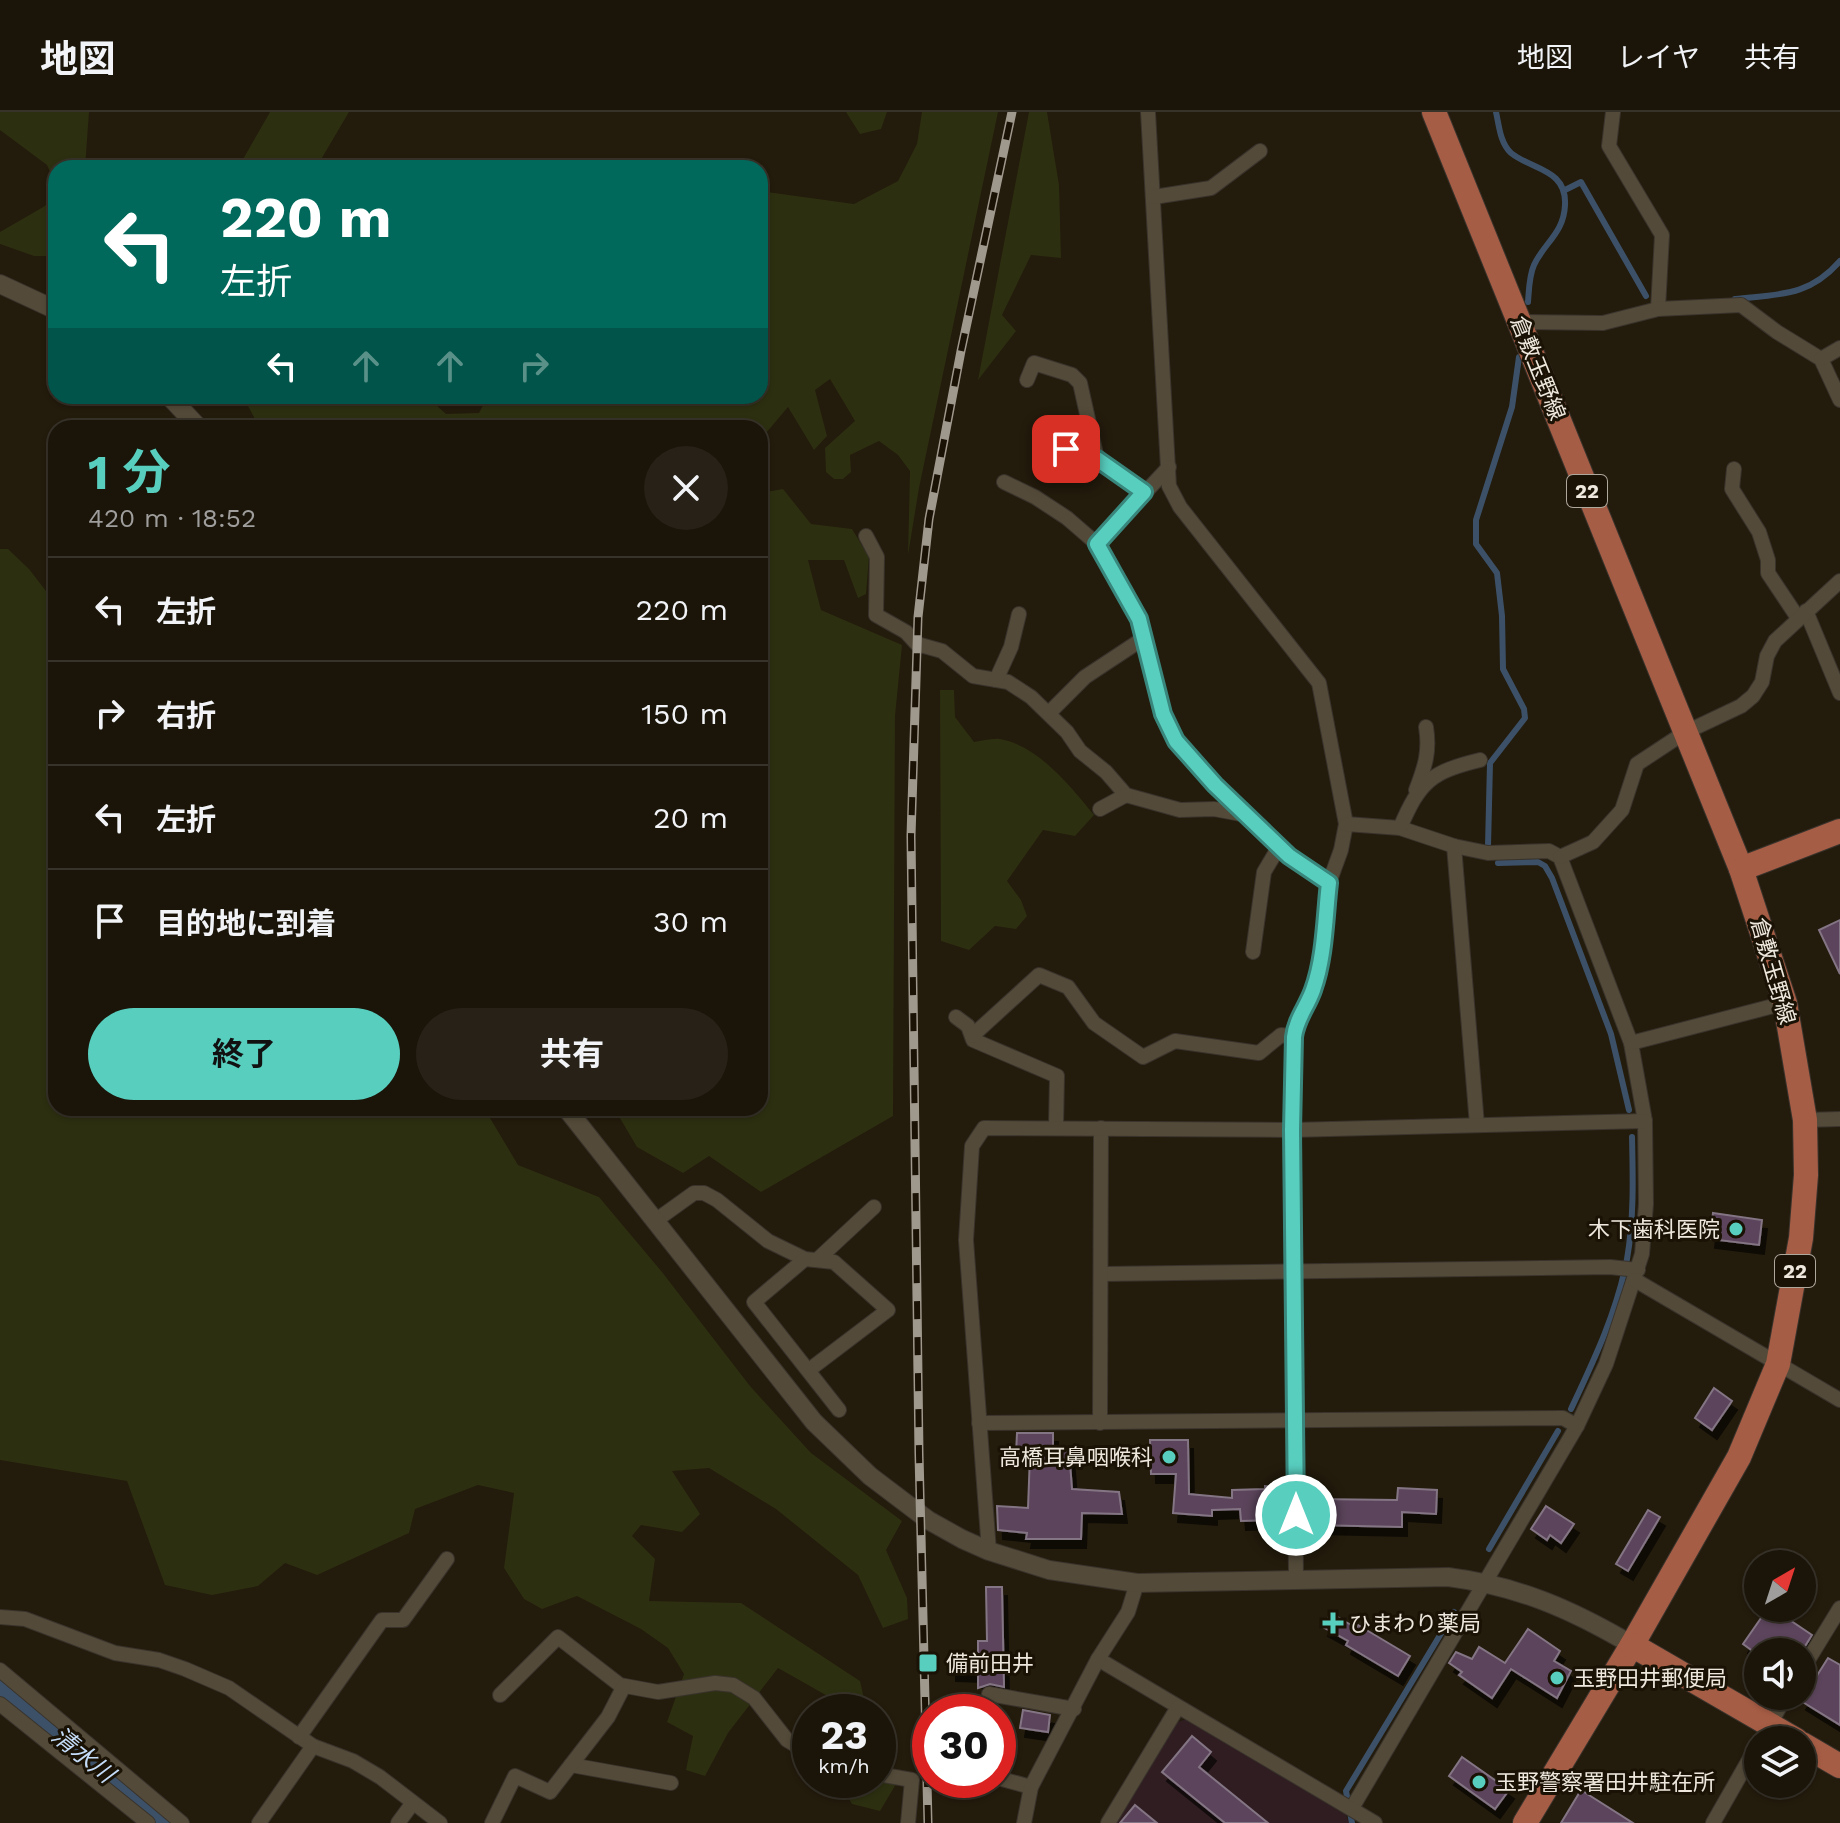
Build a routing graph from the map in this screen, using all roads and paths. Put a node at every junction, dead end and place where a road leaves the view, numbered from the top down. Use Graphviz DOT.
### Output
graph roads {
  1 [pos="1148,112"];
  2 [pos="1434,112"];
  3 [pos="1613,112"];
  4 [pos="1260,151"];
  5 [pos="1154,197"];
  6 [pos="0,284"];
  7 [pos="48,306"];
  8 [pos="1658,309"];
  9 [pos="1519,322"];
  10 [pos="1840,348"];
  11 [pos="1821,359"];
  12 [pos="1027,380"];
  13 [pos="1840,400"];
  14 [pos="176,404"];
  15 [pos="192,420"];
  16 [pos="1066,449"];
  17 [pos="1097,459"];
  18 [pos="1169,467"];
  19 [pos="1734,469"];
  20 [pos="1004,482"];
  21 [pos="1144,492"];
  22 [pos="866,536"];
  23 [pos="1097,544"];
  24 [pos="1840,581"];
  25 [pos="1019,614"];
  26 [pos="1802,614"];
  27 [pos="1144,638"];
  28 [pos="996,680"];
  29 [pos="1840,693"];
  30 [pos="1049,713"];
  31 [pos="1426,727"];
  32 [pos="1684,733"];
  33 [pos="1480,760"];
  34 [pos="1126,795"];
  35 [pos="1413,798"];
  36 [pos="1100,809"];
  37 [pos="1246,815"];
  38 [pos="1346,824"];
  39 [pos="1400,828"];
  40 [pos="1840,831"];
  41 [pos="1454,846"];
  42 [pos="1279,847"];
  43 [pos="1560,857"];
  44 [pos="1741,869"];
  45 [pos="1329,883"];
  46 [pos="1253,952"];
  47 [pos="1785,1003"];
  48 [pos="956,1017"];
  49 [pos="972,1036"];
  50 [pos="1294,1037"];
  51 [pos="1631,1043"];
  52 [pos="572,1116"];
  53 [pos="1840,1119"];
  54 [pos="1805,1120"];
  55 [pos="1645,1121"];
  56 [pos="1477,1125"];
  57 [pos="1056,1127"];
  58 [pos="1101,1128"];
  59 [pos="1292,1130"];
  60 [pos="874,1207"];
  61 [pos="655,1221"];
  62 [pos="811,1259"];
  63 [pos="1294,1271"];
  64 [pos="1102,1274"];
  65 [pos="1636,1275"];
  66 [pos="1778,1364"];
  67 [pos="809,1370"];
  68 [pos="1840,1400"];
  69 [pos="839,1410"];
  70 [pos="1296,1420"];
  71 [pos="979,1423"];
  72 [pos="1100,1423"];
  73 [pos="1577,1426"];
  74 [pos="989,1551"];
  75 [pos="447,1559"];
  76 [pos="1296,1579"];
  77 [pos="1484,1582"];
  78 [pos="1137,1583"];
  79 [pos="1840,1608"];
  80 [pos="0,1617"];
  81 [pos="1632,1645"];
  82 [pos="1816,1647"];
  83 [pos="1098,1659"];
  84 [pos="0,1670"];
  85 [pos="624,1686"];
  86 [pos="500,1695"];
  87 [pos="1016,1699"];
  88 [pos="0,1704"];
  89 [pos="1178,1707"];
  90 [pos="1074,1709"];
  91 [pos="1749,1726"];
  92 [pos="299,1737"];
  93 [pos="792,1743"];
  94 [pos="313,1746"];
  95 [pos="1816,1752"];
  96 [pos="571,1765"];
  97 [pos="1840,1766"];
  98 [pos="1744,1769"];
  99 [pos="896,1777"];
  100 [pos="671,1783"];
  101 [pos="1016,1783"];
  102 [pos="1031,1787"];
  103 [pos="412,1804"];
  104 [pos="1351,1806"];
  105 [pos="148,1823"];
  106 [pos="182,1823"];
  107 [pos="259,1823"];
  108 [pos="398,1823"];
  109 [pos="440,1823"];
  110 [pos="492,1823"];
  111 [pos="908,1823"];
  112 [pos="1024,1823"];
  113 [pos="1108,1823"];
  114 [pos="1375,1823"];
  115 [pos="1525,1823"];
  116 [pos="1713,1823"];
  1 -- 5 [label="street"];
  2 -- 9 [label="main road, 倉敷玉野線 / 22"];
  3 -- 8 [label="street"];
  4 -- 5 [label="street"];
  5 -- 18 [label="street"];
  6 -- 7 [label="street"];
  8 -- 9 [label="street"];
  8 -- 11 [label="street"];
  9 -- 32 [label="main road, 倉敷玉野線 / 22"];
  10 -- 11 [label="street"];
  11 -- 13 [label="street"];
  12 -- 17 [label="street"];
  14 -- 15 [label="street"];
  16 -- 17 [label="street"];
  17 -- 21 [label="street"];
  18 -- 21 [label="street"];
  18 -- 38 [label="street"];
  19 -- 26 [label="street"];
  20 -- 23 [label="street"];
  21 -- 23 [label="street"];
  22 -- 28 [label="street"];
  23 -- 27 [label="street"];
  24 -- 26 [label="street"];
  25 -- 28 [label="street"];
  26 -- 29 [label="street"];
  26 -- 32 [label="street"];
  27 -- 30 [label="street"];
  27 -- 37 [label="street"];
  28 -- 30 [label="street"];
  30 -- 34 [label="street"];
  31 -- 35 [label="street"];
  32 -- 43 [label="street"];
  32 -- 44 [label="main road, 倉敷玉野線 / 22"];
  33 -- 35 [label="street"];
  34 -- 36 [label="street"];
  34 -- 37 [label="street"];
  35 -- 39 [label="street"];
  37 -- 42 [label="street"];
  38 -- 39 [label="street"];
  38 -- 45 [label="street"];
  39 -- 41 [label="street"];
  40 -- 44 [label="main road"];
  41 -- 43 [label="street"];
  41 -- 56 [label="street"];
  42 -- 45 [label="street"];
  42 -- 46 [label="street"];
  43 -- 51 [label="street"];
  44 -- 47 [label="main road, 倉敷玉野線 / 22"];
  45 -- 50 [label="street"];
  47 -- 51 [label="street"];
  47 -- 54 [label="main road, 倉敷玉野線 / 22"];
  48 -- 49 [label="street"];
  49 -- 50 [label="street"];
  49 -- 57 [label="street"];
  50 -- 59 [label="street"];
  51 -- 55 [label="street"];
  52 -- 61 [label="street"];
  53 -- 54 [label="street"];
  54 -- 66 [label="main road, 倉敷玉野線 / 22"];
  55 -- 56 [label="street"];
  55 -- 65 [label="street"];
  56 -- 59 [label="street"];
  57 -- 58 [label="street"];
  57 -- 71 [label="street"];
  58 -- 59 [label="street"];
  58 -- 64 [label="street"];
  59 -- 63 [label="street"];
  60 -- 62 [label="street"];
  61 -- 62 [label="street"];
  61 -- 74 [label="street"];
  62 -- 67 [label="street"];
  62 -- 67 [label="street"];
  63 -- 64 [label="street"];
  63 -- 65 [label="street"];
  63 -- 70 [label="street"];
  64 -- 72 [label="street"];
  65 -- 66 [label="street"];
  65 -- 73 [label="street"];
  66 -- 68 [label="street"];
  66 -- 81 [label="main road, 倉敷玉野線 / 22"];
  67 -- 69 [label="street"];
  70 -- 72 [label="street"];
  70 -- 73 [label="street"];
  70 -- 76 [label="street"];
  71 -- 72 [label="street"];
  71 -- 74 [label="street"];
  73 -- 77 [label="street"];
  74 -- 78 [label="street"];
  75 -- 92 [label="street"];
  76 -- 77 [label="street"];
  76 -- 78 [label="street"];
  77 -- 81 [label="street"];
  77 -- 104 [label="street"];
  78 -- 83 [label="street"];
  79 -- 82 [label="street"];
  80 -- 92 [label="street"];
  81 -- 91 [label="main road"];
  81 -- 115 [label="main road, 倉敷玉野線 / 22"];
  83 -- 89 [label="street"];
  83 -- 90 [label="street"];
  84 -- 106 [label="street"];
  85 -- 86 [label="street"];
  85 -- 93 [label="street"];
  85 -- 96 [label="street"];
  87 -- 90 [label="street"];
  88 -- 105 [label="street"];
  89 -- 104 [label="street"];
  89 -- 113 [label="street"];
  90 -- 102 [label="street"];
  92 -- 94 [label="street"];
  94 -- 103 [label="street"];
  94 -- 107 [label="street"];
  95 -- 97 [label="main road"];
  96 -- 100 [label="street"];
  96 -- 110 [label="street"];
  98 -- 116 [label="street"];
  99 -- 111 [label="street"];
  101 -- 102 [label="street"];
  102 -- 112 [label="street"];
  103 -- 108 [label="street"];
  103 -- 109 [label="street"];
  104 -- 114 [label="street"];
}
